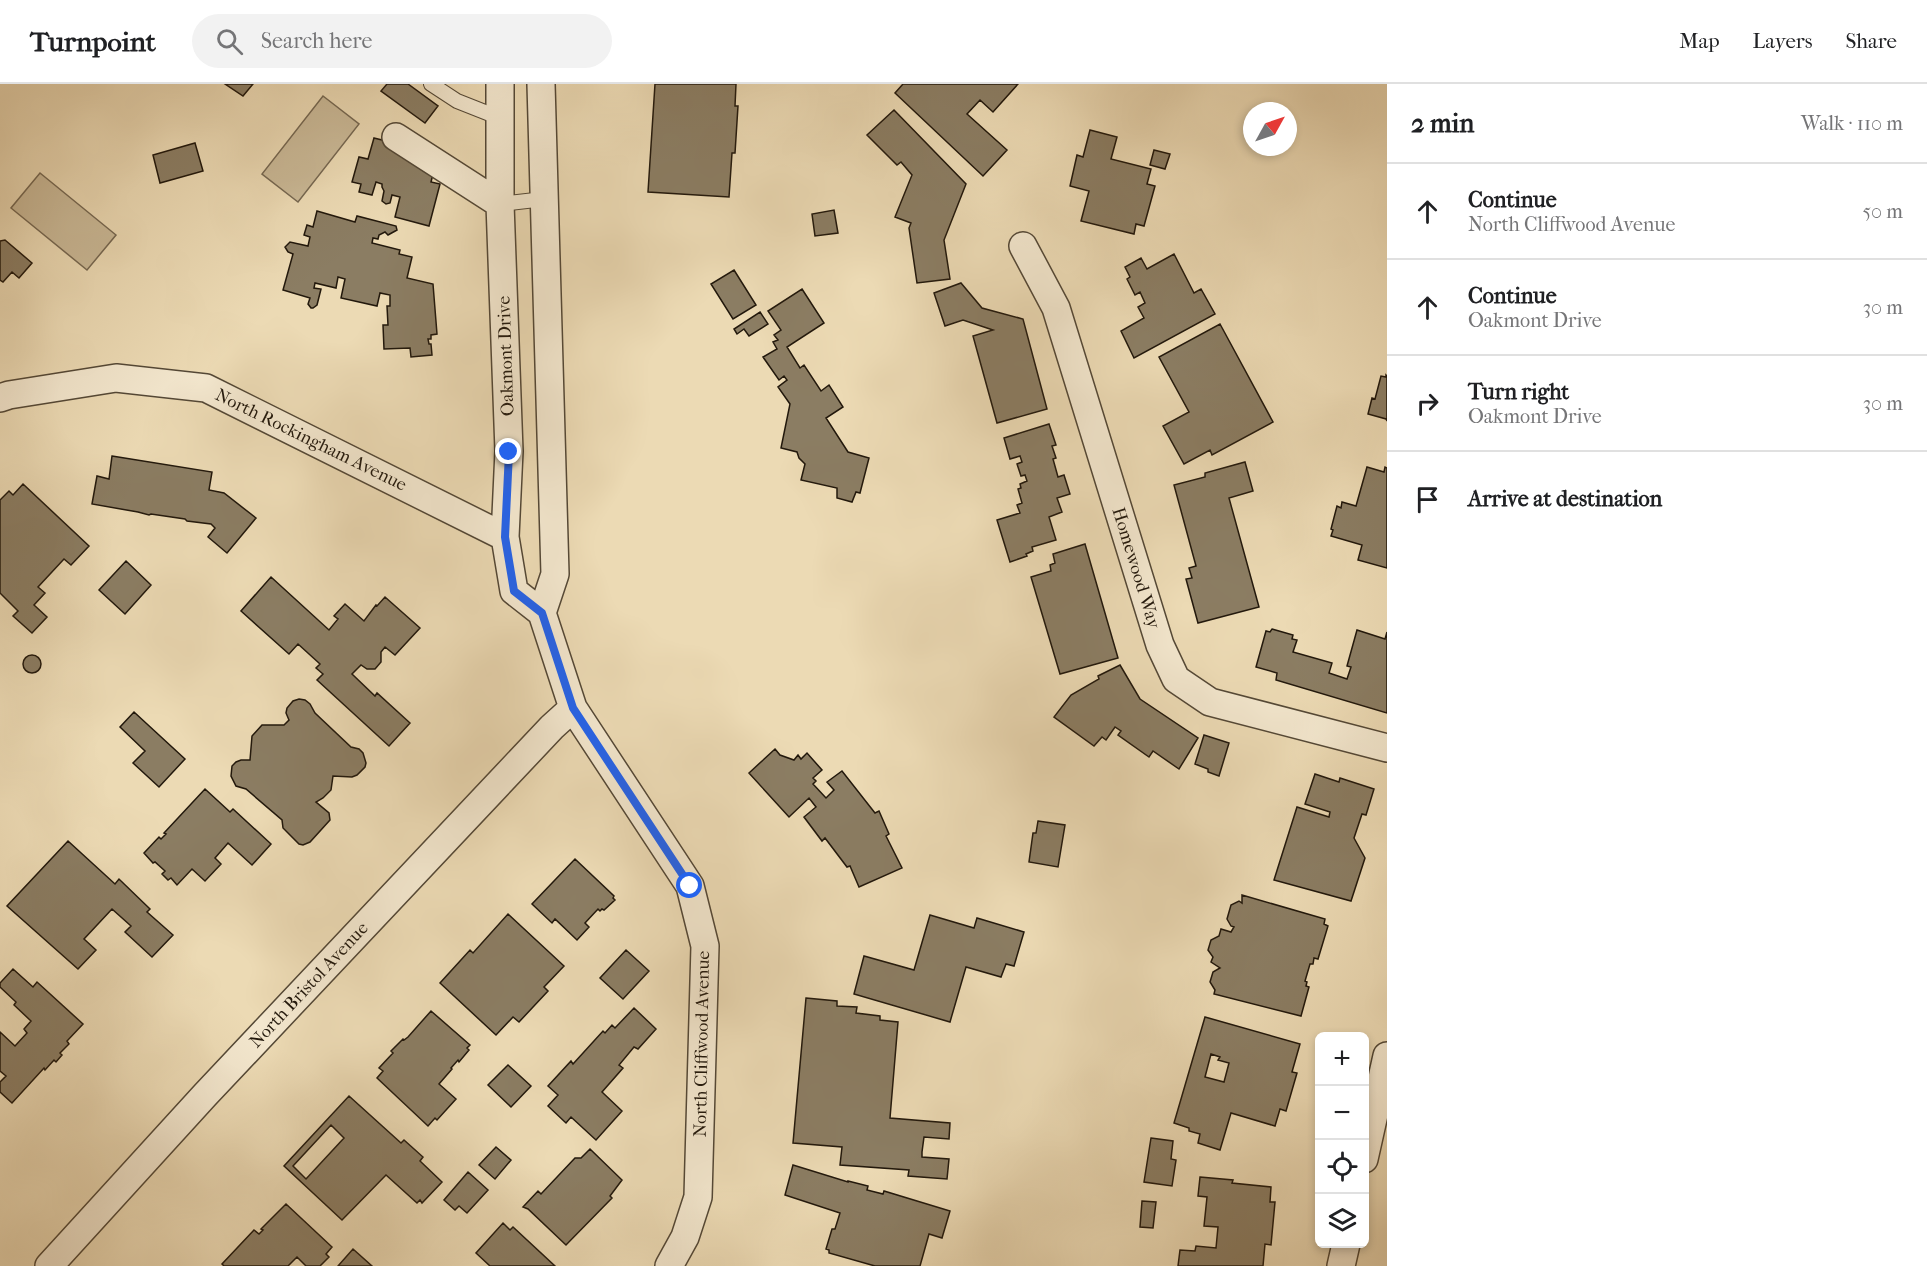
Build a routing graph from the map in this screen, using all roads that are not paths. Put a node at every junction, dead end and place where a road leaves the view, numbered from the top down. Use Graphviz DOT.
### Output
graph roads {
  1 [pos="431,84"];
  2 [pos="500,84"];
  3 [pos="541,84"];
  4 [pos="500,118"];
  5 [pos="396,137"];
  6 [pos="544,199"];
  7 [pos="500,204"];
  8 [pos="1023,246"];
  9 [pos="0,398"];
  10 [pos="505,537"];
  11 [pos="542,613"];
  12 [pos="573,708"];
  13 [pos="1387,748"];
  14 [pos="1387,1056"];
  15 [pos="1369,1140"];
  16 [pos="1345,1248"];
  17 [pos="49,1266"];
  18 [pos="669,1266"];
  19 [pos="1341,1266"];
  1 -- 4 [label="lane"];
  2 -- 4 [label="street, Oakmont Drive"];
  3 -- 6 [label="street"];
  4 -- 7 [label="street, Oakmont Drive"];
  5 -- 7 [label="street"];
  6 -- 7 [label="lane"];
  6 -- 11 [label="street"];
  7 -- 10 [label="street, Oakmont Drive"];
  8 -- 13 [label="street, Homewood Way"];
  9 -- 10 [label="street, North Rockingham Avenue"];
  10 -- 11 [label="street, Oakmont Drive"];
  11 -- 12 [label="street"];
  12 -- 17 [label="street, North Bristol Avenue"];
  12 -- 18 [label="street, North Cliffwood Avenue"];
  14 -- 15 [label="street"];
  16 -- 19 [label="street"];
}
